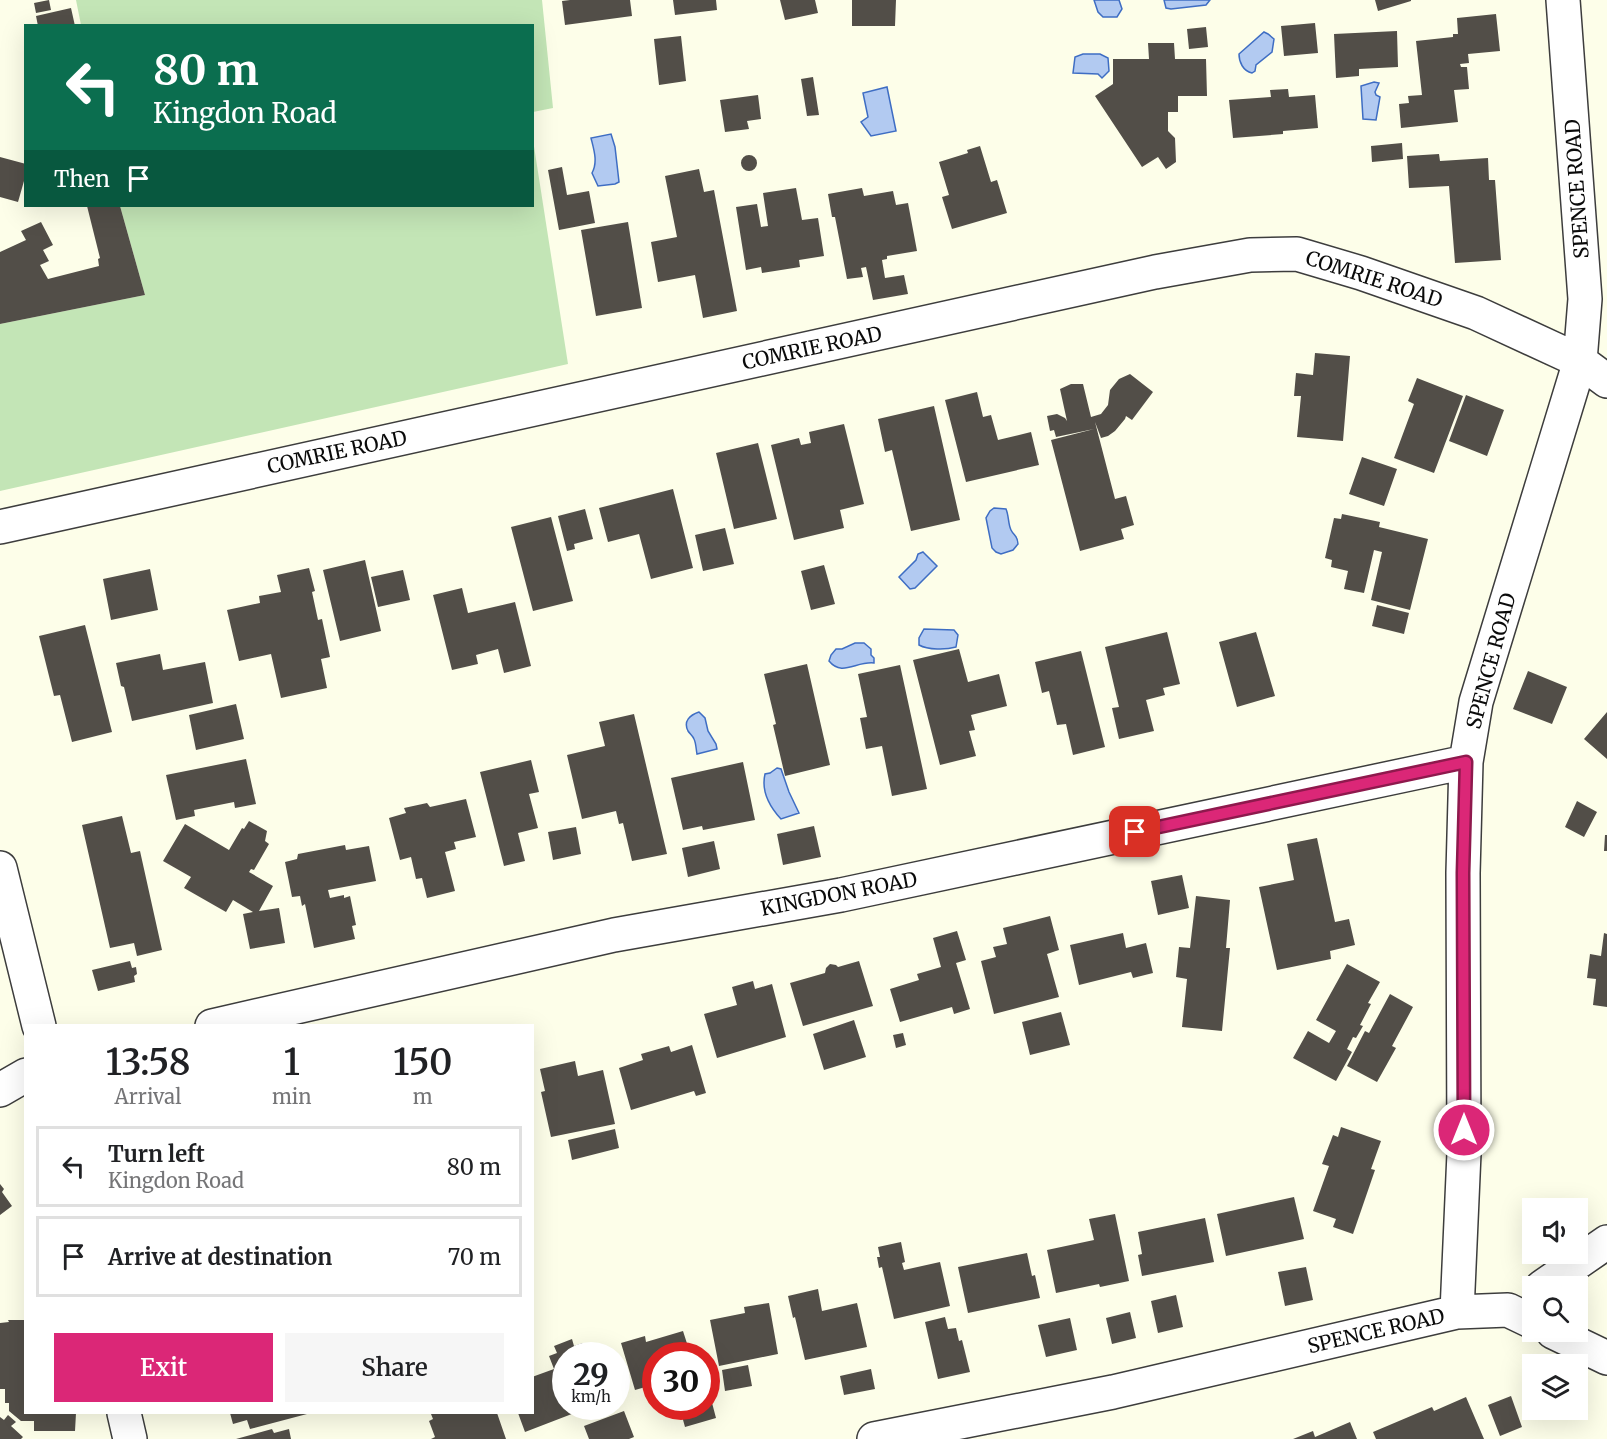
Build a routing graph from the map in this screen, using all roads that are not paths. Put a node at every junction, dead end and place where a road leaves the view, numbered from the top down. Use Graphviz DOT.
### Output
graph roads {
  1 [pos="1563,0"];
  2 [pos="1580,361"];
  3 [pos="1607,381"];
  4 [pos="0,527"];
  5 [pos="1466,762"];
  6 [pos="0,868"];
  7 [pos="39,1024"];
  8 [pos="221,1024"];
  9 [pos="24,1076"];
  10 [pos="0,1090"];
  11 [pos="1607,1242"];
  12 [pos="1558,1276"];
  13 [pos="1522,1309"];
  14 [pos="1457,1312"];
  15 [pos="1574,1342"];
  16 [pos="1607,1358"];
  17 [pos="124,1414"];
  18 [pos="130,1439"];
  19 [pos="874,1439"];
  1 -- 2 [label="street, SPENCE ROAD"];
  2 -- 3 [label="street, COMRIE ROAD"];
  2 -- 4 [label="street, COMRIE ROAD"];
  2 -- 5 [label="street, SPENCE ROAD"];
  5 -- 8 [label="street, KINGDON ROAD"];
  5 -- 14 [label="street, SPENCE ROAD"];
  6 -- 7 [label="street"];
  9 -- 10 [label="street"];
  11 -- 12 [label="street"];
  13 -- 14 [label="street"];
  14 -- 19 [label="street, SPENCE ROAD"];
  15 -- 16 [label="street"];
  17 -- 18 [label="street"];
}
